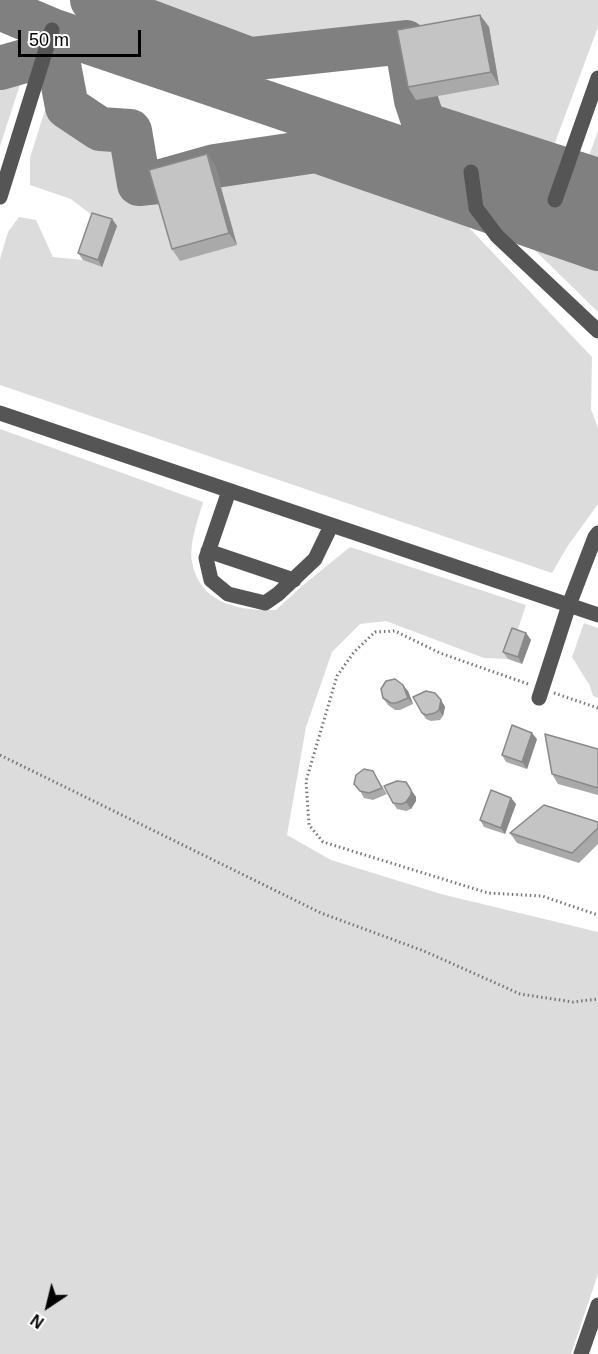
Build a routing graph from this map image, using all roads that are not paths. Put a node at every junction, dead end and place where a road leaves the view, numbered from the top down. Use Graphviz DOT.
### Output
graph roads {
  1 [pos="52,30"];
  2 [pos="598,78"];
  3 [pos="471,172"];
  4 [pos="0,197"];
  5 [pos="555,200"];
  6 [pos="598,331"];
  7 [pos="0,413"];
  8 [pos="229,491"];
  9 [pos="331,525"];
  10 [pos="598,533"];
  11 [pos="208,551"];
  12 [pos="294,579"];
  13 [pos="569,605"];
  14 [pos="598,615"];
  15 [pos="541,694"];
  16 [pos="596,1315"];
  17 [pos="581,1354"];
  1 -- 4 [label="lane"];
  2 -- 5 [label="lane"];
  3 -- 6 [label="lane"];
  7 -- 8 [label="lane"];
  8 -- 9 [label="lane"];
  8 -- 11 [label="lane"];
  9 -- 12 [label="lane"];
  9 -- 13 [label="lane"];
  10 -- 13 [label="lane"];
  11 -- 12 [label="lane"];
  11 -- 12 [label="lane"];
  13 -- 14 [label="lane"];
  13 -- 15 [label="lane"];
  16 -- 17 [label="lane"];
}
